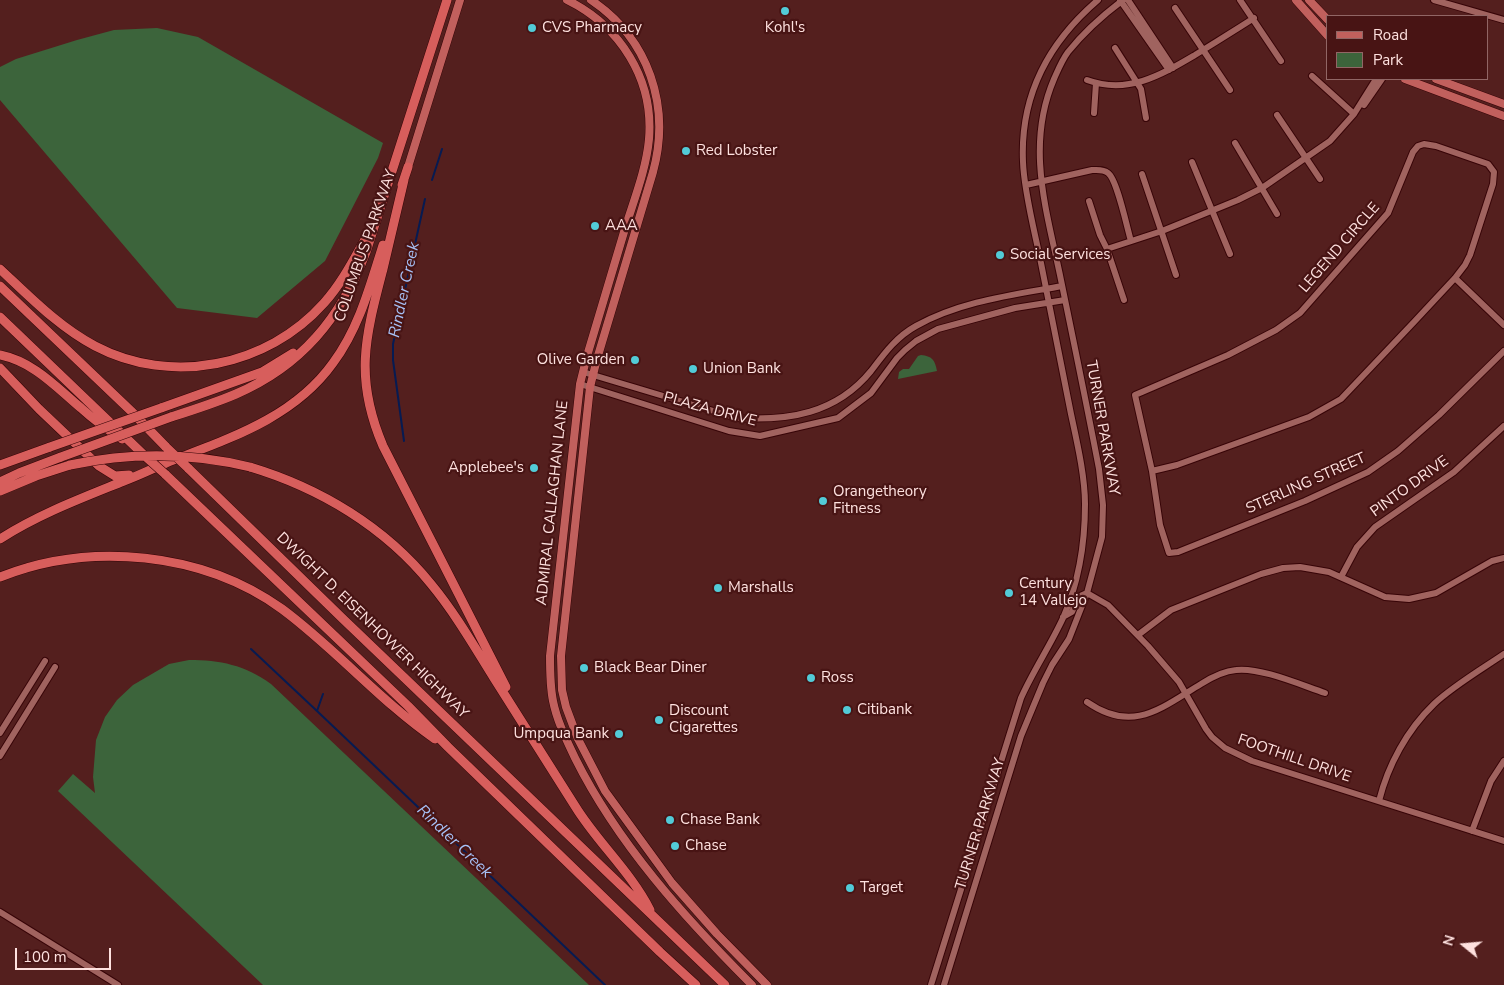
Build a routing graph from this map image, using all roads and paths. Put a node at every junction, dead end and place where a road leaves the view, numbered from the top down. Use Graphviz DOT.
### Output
graph roads {
  1 [pos="447,0"];
  2 [pos="460,0"];
  3 [pos="567,0"];
  4 [pos="591,0"];
  5 [pos="1098,0"];
  6 [pos="1123,0"];
  7 [pos="1240,0"];
  8 [pos="1296,0"];
  9 [pos="1308,0"];
  10 [pos="1434,0"];
  11 [pos="1175,8"];
  12 [pos="1486,15"];
  13 [pos="1489,16"];
  14 [pos="1254,18"];
  15 [pos="1326,18"];
  16 [pos="1504,20"];
  17 [pos="1326,34"];
  18 [pos="1115,48"];
  19 [pos="1203,50"];
  20 [pos="1281,62"];
  21 [pos="1171,69"];
  22 [pos="1312,76"];
  23 [pos="1087,80"];
  24 [pos="1376,80"];
  25 [pos="1381,80"];
  26 [pos="1408,80"];
  27 [pos="1439,80"];
  28 [pos="1096,83"];
  29 [pos="1138,83"];
  30 [pos="1230,90"];
  31 [pos="1370,95"];
  32 [pos="1504,104"];
  33 [pos="1094,113"];
  34 [pos="1354,114"];
  35 [pos="1277,115"];
  36 [pos="1504,116"];
  37 [pos="1146,118"];
  38 [pos="1235,143"];
  39 [pos="1307,158"];
  40 [pos="1192,162"];
  41 [pos="408,167"];
  42 [pos="1142,174"];
  43 [pos="1320,179"];
  44 [pos="404,180"];
  45 [pos="1042,181"];
  46 [pos="1026,184"];
  47 [pos="1262,188"];
  48 [pos="1089,201"];
  49 [pos="1212,212"];
  50 [pos="1277,214"];
  51 [pos="377,218"];
  52 [pos="1162,231"];
  53 [pos="1131,241"];
  54 [pos="1108,249"];
  55 [pos="1230,254"];
  56 [pos="0,270"];
  57 [pos="1176,275"];
  58 [pos="1455,278"];
  59 [pos="0,286"];
  60 [pos="1062,286"];
  61 [pos="1046,289"];
  62 [pos="1066,300"];
  63 [pos="1124,300"];
  64 [pos="1048,303"];
  65 [pos="0,316"];
  66 [pos="1504,325"];
  67 [pos="325,328"];
  68 [pos="1504,351"];
  69 [pos="0,355"];
  70 [pos="0,368"];
  71 [pos="583,372"];
  72 [pos="593,375"];
  73 [pos="580,384"];
  74 [pos="590,388"];
  75 [pos="1503,430"];
  76 [pos="146,457"];
  77 [pos="0,465"];
  78 [pos="155,468"];
  79 [pos="1152,471"];
  80 [pos="0,482"];
  81 [pos="0,491"];
  82 [pos="1160,525"];
  83 [pos="0,539"];
  84 [pos="1504,558"];
  85 [pos="0,576"];
  86 [pos="1341,577"];
  87 [pos="1087,593"];
  88 [pos="1063,617"];
  89 [pos="1138,635"];
  90 [pos="1504,654"];
  91 [pos="45,661"];
  92 [pos="55,667"];
  93 [pos="1186,693"];
  94 [pos="1325,693"];
  95 [pos="1088,702"];
  96 [pos="0,733"];
  97 [pos="530,735"];
  98 [pos="448,747"];
  99 [pos="0,756"];
  100 [pos="1504,762"];
  101 [pos="1379,801"];
  102 [pos="1472,831"];
  103 [pos="1504,841"];
  104 [pos="0,912"];
  105 [pos="654,918"];
  106 [pos="118,985"];
  107 [pos="696,985"];
  108 [pos="725,985"];
  109 [pos="752,985"];
  110 [pos="767,985"];
  111 [pos="931,985"];
  112 [pos="944,985"];
  1 -- 51 [label="highway, COLUMBUS PARKWAY"];
  2 -- 41 [label="main road, COLUMBUS PARKWAY"];
  3 -- 71 [label="main road, ADMIRAL CALLAGHAN LANE"];
  4 -- 72 [label="main road, ADMIRAL CALLAGHAN LANE"];
  5 -- 46 [label="street, TURNER PARKWAY"];
  6 -- 21 [label="street"];
  6 -- 45 [label="street, TURNER PARKWAY"];
  7 -- 14 [label="street"];
  8 -- 17 [label="main road"];
  9 -- 15 [label="main road"];
  10 -- 12 [label="street"];
  11 -- 19 [label="street"];
  13 -- 16 [label="street"];
  14 -- 19 [label="street"];
  14 -- 20 [label="street"];
  18 -- 29 [label="street"];
  19 -- 21 [label="street"];
  19 -- 30 [label="street"];
  21 -- 29 [label="street"];
  22 -- 34 [label="street"];
  23 -- 28 [label="street"];
  24 -- 31 [label="street"];
  25 -- 31 [label="street"];
  26 -- 36 [label="main road"];
  27 -- 32 [label="main road"];
  28 -- 29 [label="street"];
  28 -- 33 [label="street"];
  29 -- 37 [label="street"];
  31 -- 34 [label="street"];
  34 -- 39 [label="street"];
  35 -- 39 [label="street"];
  38 -- 47 [label="street"];
  39 -- 43 [label="street"];
  39 -- 47 [label="street"];
  40 -- 49 [label="street"];
  41 -- 44 [label="highway, COLUMBUS PARKWAY"];
  42 -- 52 [label="street"];
  44 -- 78 [label="highway, COLUMBUS PARKWAY"];
  44 -- 97 [label="highway"];
  45 -- 46 [label="street"];
  45 -- 53 [label="street"];
  45 -- 60 [label="street, TURNER PARKWAY"];
  46 -- 61 [label="street, TURNER PARKWAY"];
  47 -- 49 [label="street"];
  47 -- 50 [label="street"];
  48 -- 54 [label="street"];
  49 -- 52 [label="street"];
  49 -- 55 [label="street"];
  51 -- 56 [label="highway"];
  51 -- 67 [label="highway, COLUMBUS PARKWAY"];
  52 -- 53 [label="street"];
  52 -- 57 [label="street"];
  53 -- 54 [label="street"];
  54 -- 63 [label="street"];
  58 -- 66 [label="street"];
  58 -- 79 [label="street, LEGEND CIRCLE"];
  58 -- 79 [label="street, LEGEND CIRCLE"];
  59 -- 105 [label="highway, DWIGHT D. EISENHOWER HIGHWAY, bridge"];
  60 -- 61 [label="street, PLAZA DRIVE"];
  60 -- 62 [label="street, TURNER PARKWAY"];
  61 -- 64 [label="street, TURNER PARKWAY"];
  61 -- 72 [label="street, PLAZA DRIVE"];
  62 -- 64 [label="street, PLAZA DRIVE"];
  62 -- 87 [label="street, TURNER PARKWAY"];
  64 -- 74 [label="street, PLAZA DRIVE"];
  64 -- 88 [label="street, TURNER PARKWAY"];
  65 -- 76 [label="highway"];
  67 -- 77 [label="highway, bridge"];
  67 -- 80 [label="highway, COLUMBUS PARKWAY, bridge"];
  68 -- 82 [label="street, STERLING STREET"];
  69 -- 76 [label="highway"];
  70 -- 78 [label="highway"];
  71 -- 72 [label="street, PLAZA DRIVE"];
  71 -- 73 [label="main road, ADMIRAL CALLAGHAN LANE"];
  72 -- 74 [label="main road, ADMIRAL CALLAGHAN LANE"];
  73 -- 74 [label="street, PLAZA DRIVE"];
  73 -- 109 [label="main road, ADMIRAL CALLAGHAN LANE"];
  74 -- 110 [label="main road, ADMIRAL CALLAGHAN LANE"];
  75 -- 86 [label="street, PINTO DRIVE"];
  76 -- 98 [label="highway, bridge"];
  78 -- 83 [label="highway, COLUMBUS PARKWAY"];
  79 -- 82 [label="street, LEGEND CIRCLE"];
  81 -- 97 [label="highway, bridge"];
  84 -- 86 [label="street"];
  85 -- 98 [label="highway"];
  86 -- 89 [label="street"];
  87 -- 88 [label="street"];
  87 -- 89 [label="street, FOOTHILL DRIVE"];
  87 -- 112 [label="street, TURNER PARKWAY"];
  88 -- 111 [label="street, TURNER PARKWAY"];
  89 -- 93 [label="street, FOOTHILL DRIVE"];
  90 -- 101 [label="street"];
  91 -- 96 [label="street"];
  92 -- 99 [label="street"];
  93 -- 94 [label="street"];
  93 -- 95 [label="street"];
  93 -- 101 [label="street, FOOTHILL DRIVE"];
  97 -- 105 [label="highway"];
  98 -- 107 [label="highway"];
  100 -- 102 [label="street"];
  101 -- 102 [label="street, FOOTHILL DRIVE"];
  102 -- 103 [label="street, FOOTHILL DRIVE"];
  104 -- 106 [label="street"];
  105 -- 108 [label="highway, DWIGHT D. EISENHOWER HIGHWAY"];
}
